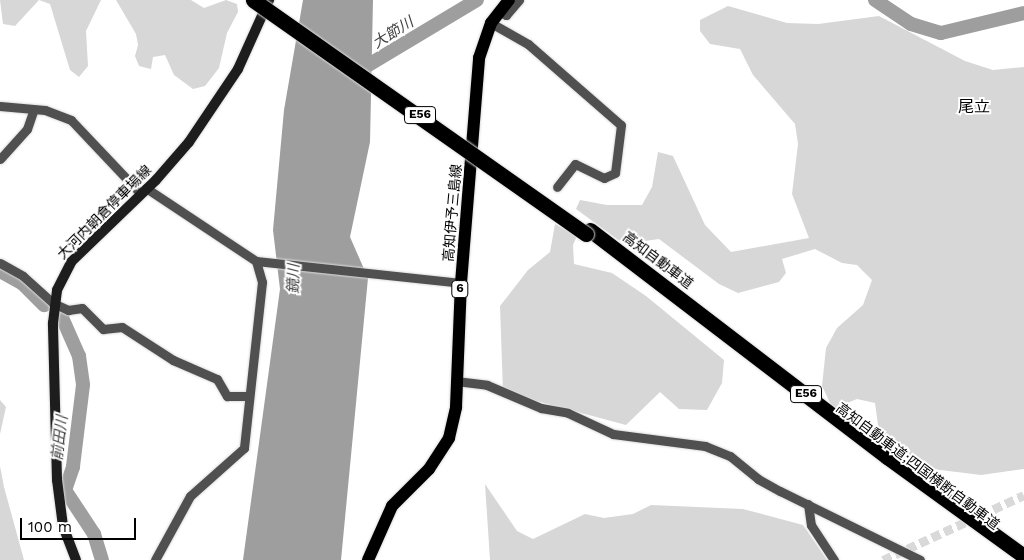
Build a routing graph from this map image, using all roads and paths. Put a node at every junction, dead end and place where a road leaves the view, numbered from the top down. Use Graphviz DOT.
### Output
graph roads {
  1 [pos="253,0"];
  2 [pos="264,0"];
  3 [pos="269,0"];
  4 [pos="509,0"];
  5 [pos="519,0"];
  6 [pos="498,11"];
  7 [pos="491,23"];
  8 [pos="0,106"];
  9 [pos="34,109"];
  10 [pos="0,159"];
  11 [pos="557,187"];
  12 [pos="143,191"];
  13 [pos="588,232"];
  14 [pos="258,261"];
  15 [pos="0,263"];
  16 [pos="461,283"];
  17 [pos="53,303"];
  18 [pos="456,381"];
  19 [pos="249,396"];
  20 [pos="808,504"];
  21 [pos="1024,556"];
  22 [pos="76,560"];
  23 [pos="155,560"];
  24 [pos="368,560"];
  25 [pos="834,560"];
  26 [pos="920,560"];
  27 [pos="1017,560"];
  1 -- 13 [label="highway, 高知自動車道 / E56, bridge"];
  2 -- 13 [label="highway, 高知自動車道 / E56"];
  3 -- 12 [label="main road, 大河内朝倉停車場線"];
  4 -- 6 [label="main road, 高知伊予三島線 / 6"];
  5 -- 6 [label="street"];
  6 -- 7 [label="main road, 高知伊予三島線 / 6"];
  7 -- 11 [label="street"];
  7 -- 16 [label="main road, 高知伊予三島線 / 6"];
  8 -- 9 [label="street"];
  9 -- 10 [label="street"];
  9 -- 12 [label="street"];
  12 -- 14 [label="street"];
  12 -- 17 [label="main road, 大河内朝倉停車場線"];
  13 -- 21 [label="highway, 高知自動車道 / E56"];
  13 -- 27 [label="highway, 高知自動車道;四国横断自動車道 / E56"];
  14 -- 16 [label="street"];
  14 -- 19 [label="street"];
  15 -- 17 [label="street"];
  16 -- 18 [label="main road, 高知伊予三島線 / 6"];
  17 -- 19 [label="street"];
  17 -- 22 [label="main road, 大河内朝倉停車場線"];
  18 -- 20 [label="street"];
  18 -- 24 [label="main road, 高知伊予三島線 / 6"];
  19 -- 23 [label="street"];
  20 -- 25 [label="street"];
  20 -- 26 [label="street"];
}
